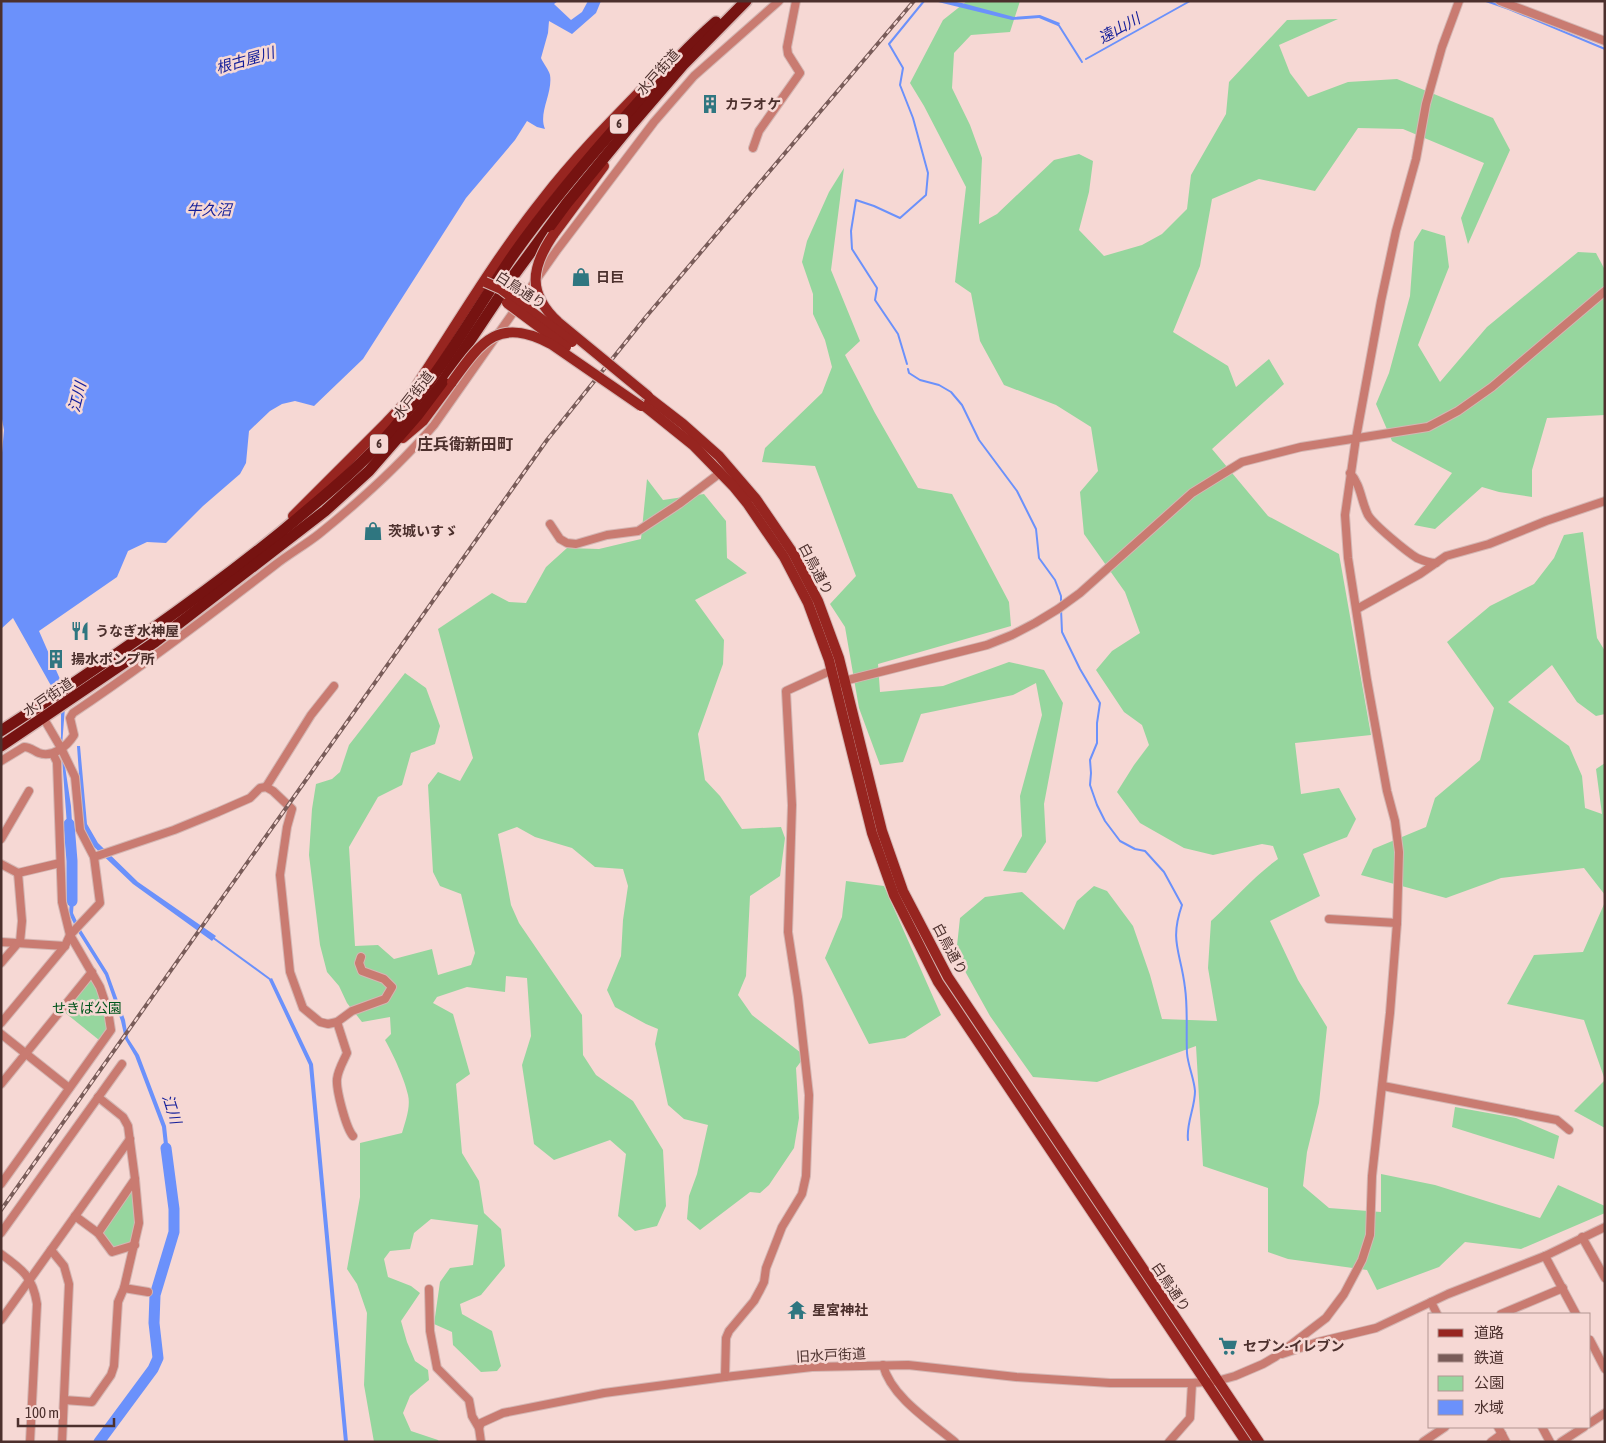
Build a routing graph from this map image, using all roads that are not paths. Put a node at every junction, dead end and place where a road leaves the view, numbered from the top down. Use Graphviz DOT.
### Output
graph roads {
  1 [pos="740,1"];
  2 [pos="746,1"];
  3 [pos="779,1"];
  4 [pos="796,1"];
  5 [pos="1459,1"];
  6 [pos="1500,1"];
  7 [pos="1605,41"];
  8 [pos="679,63"];
  9 [pos="694,76"];
  10 [pos="627,130"];
  11 [pos="753,148"];
  12 [pos="506,276"];
  13 [pos="485,282"];
  14 [pos="528,291"];
  15 [pos="1605,291"];
  16 [pos="645,401"];
  17 [pos="662,414"];
  18 [pos="1356,438"];
  19 [pos="369,471"];
  20 [pos="720,473"];
  21 [pos="1350,473"];
  22 [pos="1605,501"];
  23 [pos="550,524"];
  24 [pos="257,551"];
  25 [pos="1436,563"];
  26 [pos="1357,610"];
  27 [pos="188,617"];
  28 [pos="196,627"];
  29 [pos="832,670"];
  30 [pos="840,682"];
  31 [pos="334,686"];
  32 [pos="37,707"];
  33 [pos="43,718"];
  34 [pos="1,731"];
  35 [pos="1,746"];
  36 [pos="61,748"];
  37 [pos="53,754"];
  38 [pos="1,761"];
  39 [pos="266,787"];
  40 [pos="29,791"];
  41 [pos="1,839"];
  42 [pos="94,856"];
  43 [pos="60,863"];
  44 [pos="1,864"];
  45 [pos="18,873"];
  46 [pos="1330,919"];
  47 [pos="1397,923"];
  48 [pos="70,934"];
  49 [pos="1,942"];
  50 [pos="19,942"];
  51 [pos="65,946"];
  52 [pos="361,957"];
  53 [pos="1,963"];
  54 [pos="92,972"];
  55 [pos="338,1022"];
  56 [pos="1,1023"];
  57 [pos="1,1034"];
  58 [pos="26,1054"];
  59 [pos="122,1064"];
  60 [pos="1,1084"];
  61 [pos="1383,1086"];
  62 [pos="69,1088"];
  63 [pos="98,1097"];
  64 [pos="1569,1130"];
  65 [pos="353,1136"];
  66 [pos="130,1139"];
  67 [pos="136,1179"];
  68 [pos="1,1184"];
  69 [pos="75,1216"];
  70 [pos="1605,1227"];
  71 [pos="1,1233"];
  72 [pos="98,1233"];
  73 [pos="1582,1237"];
  74 [pos="135,1245"];
  75 [pos="51,1250"];
  76 [pos="1,1254"];
  77 [pos="1545,1256"];
  78 [pos="1604,1273"];
  79 [pos="30,1279"];
  80 [pos="124,1288"];
  81 [pos="1563,1288"];
  82 [pos="429,1289"];
  83 [pos="148,1292"];
  84 [pos="1431,1302"];
  85 [pos="1521,1306"];
  86 [pos="1437,1313"];
  87 [pos="1504,1313"];
  88 [pos="1524,1313"];
  89 [pos="1576,1313"];
  90 [pos="1,1320"];
  91 [pos="1591,1342"];
  92 [pos="1275,1357"];
  93 [pos="884,1365"];
  94 [pos="1605,1369"];
  95 [pos="725,1376"];
  96 [pos="1217,1381"];
  97 [pos="1206,1382"];
  98 [pos="1192,1383"];
  99 [pos="64,1400"];
  100 [pos="1605,1413"];
  101 [pos="1591,1422"];
  102 [pos="479,1428"];
  103 [pos="1444,1428"];
  104 [pos="1543,1428"];
  105 [pos="1582,1428"];
  106 [pos="1500,1430"];
  107 [pos="30,1442"];
  108 [pos="62,1442"];
  109 [pos="481,1442"];
  110 [pos="956,1442"];
  111 [pos="1169,1442"];
  112 [pos="1246,1442"];
  113 [pos="1259,1442"];
  114 [pos="1423,1442"];
  115 [pos="1491,1442"];
  116 [pos="1506,1442"];
  117 [pos="1550,1442"];
  118 [pos="1561,1442"];
  1 -- 8 [label="highway, 水戸街道 / 6"];
  2 -- 8 [label="highway, 水戸街道 / 6"];
  3 -- 9 [label="street"];
  4 -- 11 [label="street"];
  5 -- 18 [label="street"];
  6 -- 7 [label="street"];
  8 -- 9 [label="street"];
  8 -- 10 [label="highway, 水戸街道 / 6"];
  8 -- 12 [label="highway, 水戸街道 / 6"];
  8 -- 13 [label="main road"];
  9 -- 14 [label="street"];
  10 -- 12 [label="highway, 水戸街道 / 6"];
  10 -- 16 [label="main road, bridge"];
  12 -- 14 [label="street"];
  12 -- 19 [label="highway, 水戸街道 / 6"];
  12 -- 24 [label="highway, 水戸街道 / 6"];
  13 -- 16 [label="main road, 白鳥通り, bridge"];
  13 -- 24 [label="main road"];
  14 -- 28 [label="street"];
  15 -- 18 [label="street"];
  16 -- 17 [label="main road, 白鳥通り"];
  16 -- 19 [label="main road, bridge"];
  17 -- 20 [label="main road, 白鳥通り"];
  17 -- 30 [label="main road, 白鳥通り"];
  18 -- 21 [label="street"];
  18 -- 30 [label="street"];
  19 -- 27 [label="highway, 水戸街道 / 6"];
  20 -- 23 [label="street"];
  20 -- 29 [label="main road, 白鳥通り"];
  21 -- 25 [label="street"];
  21 -- 26 [label="street"];
  22 -- 25 [label="street"];
  24 -- 32 [label="highway, 水戸街道 / 6"];
  25 -- 26 [label="street"];
  26 -- 47 [label="street"];
  27 -- 28 [label="street"];
  27 -- 33 [label="highway, 水戸街道 / 6"];
  28 -- 36 [label="street"];
  29 -- 30 [label="main road, 白鳥通り"];
  29 -- 95 [label="street"];
  30 -- 96 [label="main road, 白鳥通り"];
  30 -- 97 [label="main road, 白鳥通り"];
  31 -- 39 [label="street"];
  32 -- 33 [label="street"];
  32 -- 34 [label="highway, 水戸街道 / 6"];
  33 -- 35 [label="highway, 水戸街道 / 6"];
  33 -- 36 [label="street"];
  36 -- 37 [label="street"];
  36 -- 42 [label="street"];
  37 -- 38 [label="street"];
  37 -- 43 [label="street"];
  39 -- 42 [label="street"];
  39 -- 55 [label="street"];
  40 -- 41 [label="street"];
  42 -- 48 [label="street"];
  43 -- 45 [label="street"];
  43 -- 48 [label="street"];
  44 -- 45 [label="street"];
  45 -- 50 [label="street"];
  46 -- 47 [label="street"];
  47 -- 61 [label="street"];
  48 -- 51 [label="street"];
  48 -- 54 [label="street"];
  49 -- 50 [label="street"];
  50 -- 51 [label="street"];
  50 -- 53 [label="street"];
  51 -- 56 [label="street"];
  52 -- 55 [label="street"];
  54 -- 58 [label="street"];
  54 -- 62 [label="street"];
  55 -- 65 [label="street"];
  57 -- 58 [label="street"];
  58 -- 60 [label="street"];
  58 -- 62 [label="street"];
  59 -- 63 [label="street"];
  61 -- 64 [label="street"];
  61 -- 92 [label="street"];
  62 -- 68 [label="street"];
  63 -- 66 [label="street"];
  63 -- 71 [label="street"];
  66 -- 67 [label="street"];
  66 -- 69 [label="street"];
  67 -- 72 [label="street"];
  67 -- 74 [label="street"];
  69 -- 72 [label="street"];
  69 -- 75 [label="street"];
  70 -- 73 [label="street"];
  72 -- 74 [label="street"];
  73 -- 77 [label="street"];
  73 -- 78 [label="street"];
  74 -- 80 [label="street"];
  75 -- 79 [label="street"];
  75 -- 99 [label="street"];
  76 -- 79 [label="street"];
  77 -- 81 [label="street"];
  77 -- 84 [label="street"];
  79 -- 90 [label="street"];
  79 -- 107 [label="street"];
  80 -- 83 [label="street"];
  80 -- 99 [label="street"];
  81 -- 85 [label="street"];
  81 -- 89 [label="street"];
  82 -- 102 [label="street"];
  84 -- 86 [label="street"];
  84 -- 92 [label="street"];
  85 -- 87 [label="street"];
  85 -- 88 [label="street"];
  91 -- 94 [label="street"];
  92 -- 96 [label="street, 旧水戸街道"];
  93 -- 95 [label="street, 旧水戸街道"];
  93 -- 98 [label="street, 旧水戸街道"];
  93 -- 110 [label="street"];
  95 -- 102 [label="street, 旧水戸街道"];
  96 -- 97 [label="street, 旧水戸街道"];
  96 -- 113 [label="main road, 白鳥通り"];
  97 -- 98 [label="street, 旧水戸街道"];
  97 -- 112 [label="main road, 白鳥通り"];
  98 -- 111 [label="street"];
  99 -- 108 [label="street"];
  100 -- 101 [label="street"];
  102 -- 109 [label="street"];
  103 -- 114 [label="street"];
  104 -- 117 [label="street"];
  105 -- 118 [label="street"];
  106 -- 115 [label="street"];
  106 -- 116 [label="street"];
}
